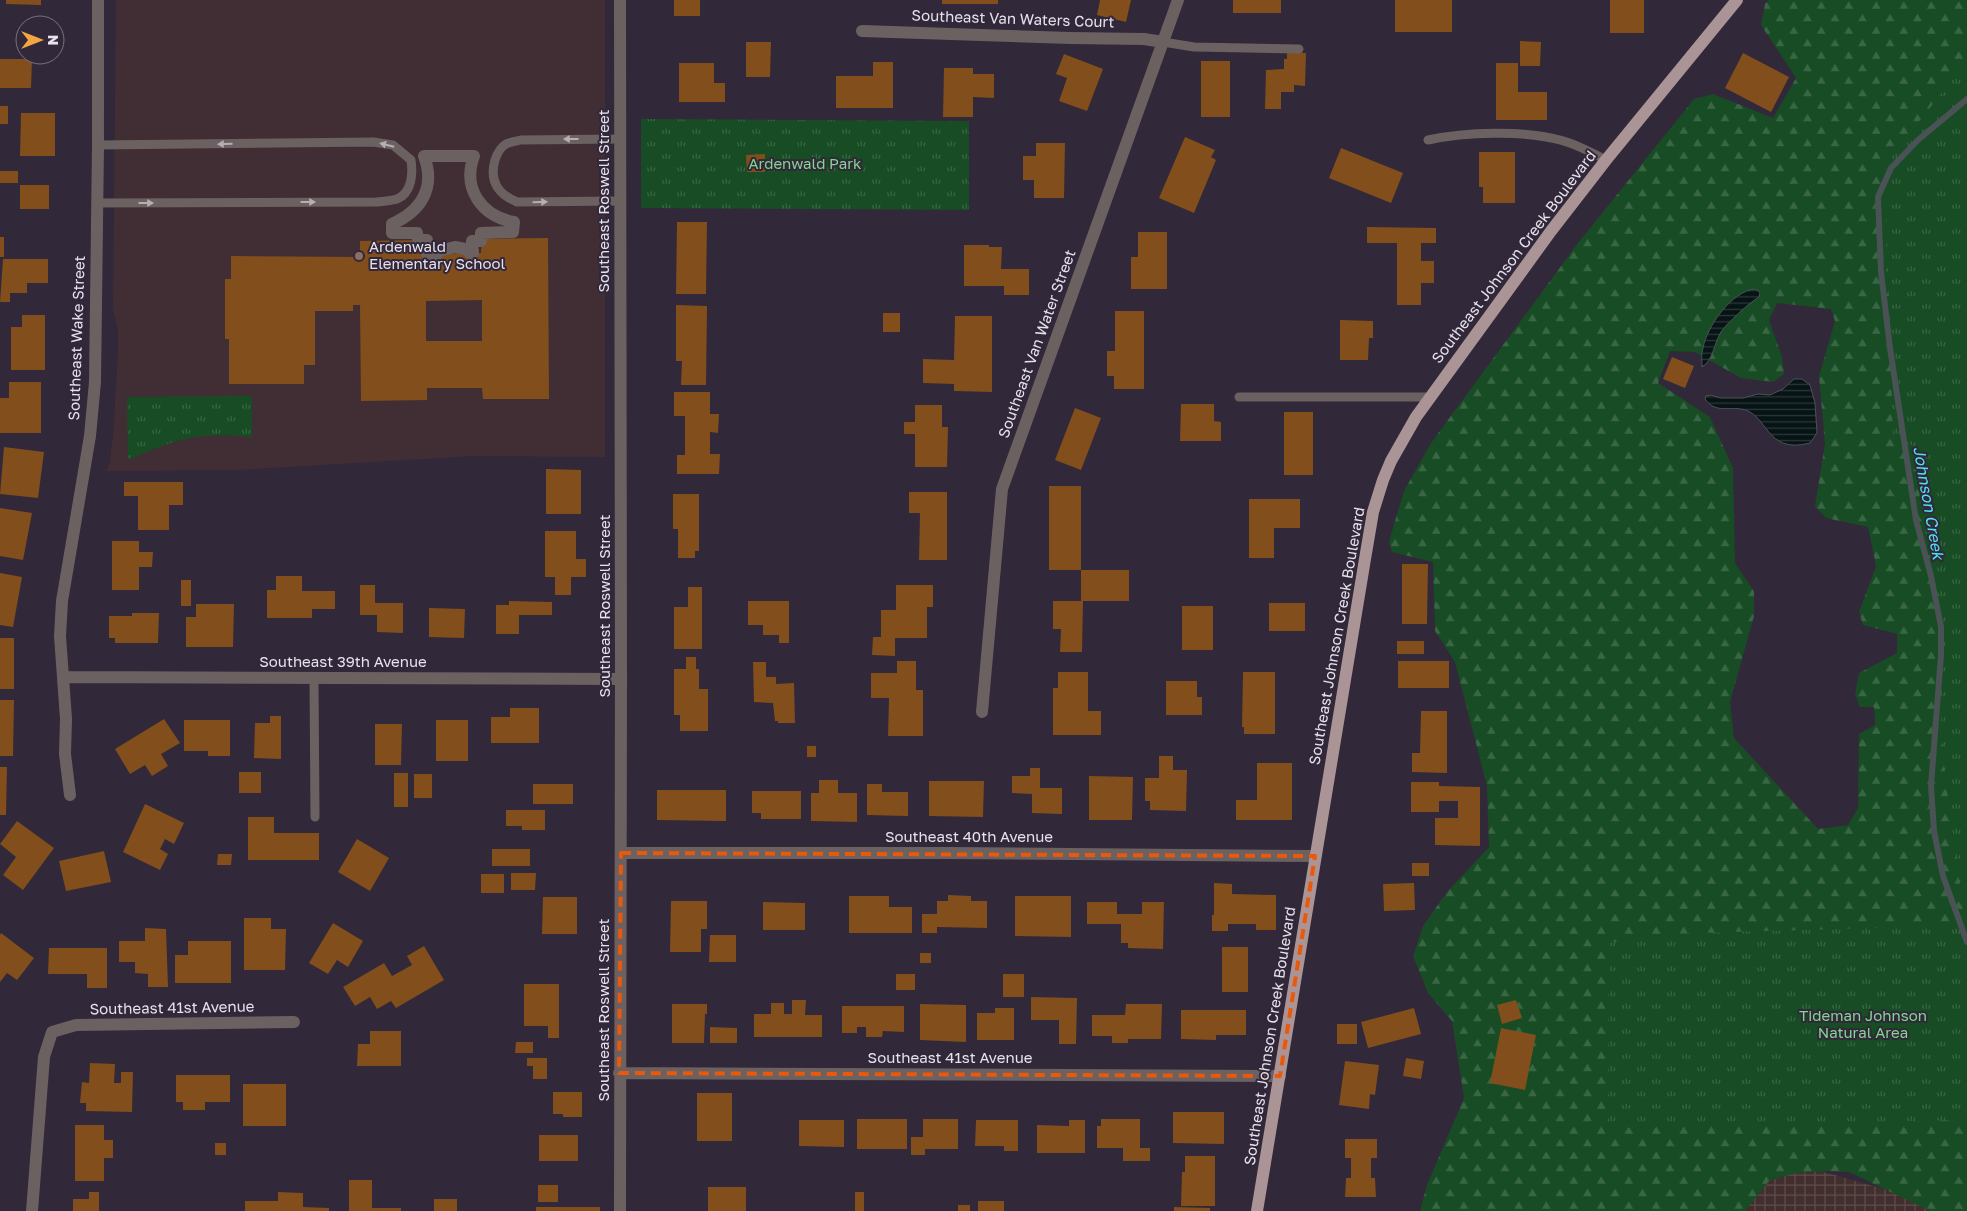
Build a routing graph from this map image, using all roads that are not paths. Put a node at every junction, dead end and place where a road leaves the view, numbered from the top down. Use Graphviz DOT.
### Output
graph roads {
  1 [pos="98,0"];
  2 [pos="620,0"];
  3 [pos="1178,0"];
  4 [pos="1737,0"];
  5 [pos="862,31"];
  6 [pos="1163,42"];
  7 [pos="1299,49"];
  8 [pos="620,139"];
  9 [pos="1428,140"];
  10 [pos="98,145"];
  11 [pos="474,156"];
  12 [pos="1606,160"];
  13 [pos="620,201"];
  14 [pos="97,203"];
  15 [pos="1431,396"];
  16 [pos="1239,397"];
  17 [pos="64,677"];
  18 [pos="314,678"];
  19 [pos="621,679"];
  20 [pos="982,712"];
  21 [pos="70,795"];
  22 [pos="315,817"];
  23 [pos="621,853"];
  24 [pos="1316,856"];
  25 [pos="294,1022"];
  26 [pos="619,1073"];
  27 [pos="1280,1076"];
  28 [pos="32,1211"];
  29 [pos="620,1211"];
  30 [pos="1258,1211"];
  1 -- 10 [label="street, Southeast Wake Street"];
  2 -- 8 [label="street, Southeast Roswell Street"];
  3 -- 6 [label="street, Southeast Van Water Street"];
  4 -- 12 [label="main road, Southeast Johnson Creek Boulevard"];
  5 -- 6 [label="street, Southeast Van Waters Court"];
  6 -- 7 [label="lane"];
  6 -- 20 [label="street, Southeast Van Water Street"];
  8 -- 13 [label="street, Southeast Roswell Street"];
  8 -- 13 [label="lane, one-way"];
  9 -- 12 [label="lane"];
  10 -- 14 [label="street, Southeast Wake Street"];
  14 -- 10 [label="lane, one-way"];
  11 -- 11 [label="street"];
  12 -- 15 [label="main road, Southeast Johnson Creek Boulevard"];
  13 -- 19 [label="street, Southeast Roswell Street"];
  14 -- 17 [label="street, Southeast Wake Street"];
  15 -- 16 [label="lane"];
  15 -- 24 [label="main road, Southeast Johnson Creek Boulevard"];
  17 -- 18 [label="street, Southeast 39th Avenue"];
  17 -- 21 [label="street, Southeast Wake Street"];
  18 -- 19 [label="street, Southeast 39th Avenue"];
  18 -- 22 [label="lane"];
  19 -- 23 [label="street, Southeast Roswell Street"];
  23 -- 24 [label="street, Southeast 40th Avenue"];
  23 -- 26 [label="street, Southeast Roswell Street"];
  24 -- 27 [label="main road, Southeast Johnson Creek Boulevard"];
  25 -- 28 [label="street, Southeast 41st Avenue"];
  26 -- 27 [label="street, Southeast 41st Avenue"];
  26 -- 29 [label="street, Southeast Roswell Street"];
  27 -- 30 [label="main road, Southeast Johnson Creek Boulevard"];
}
